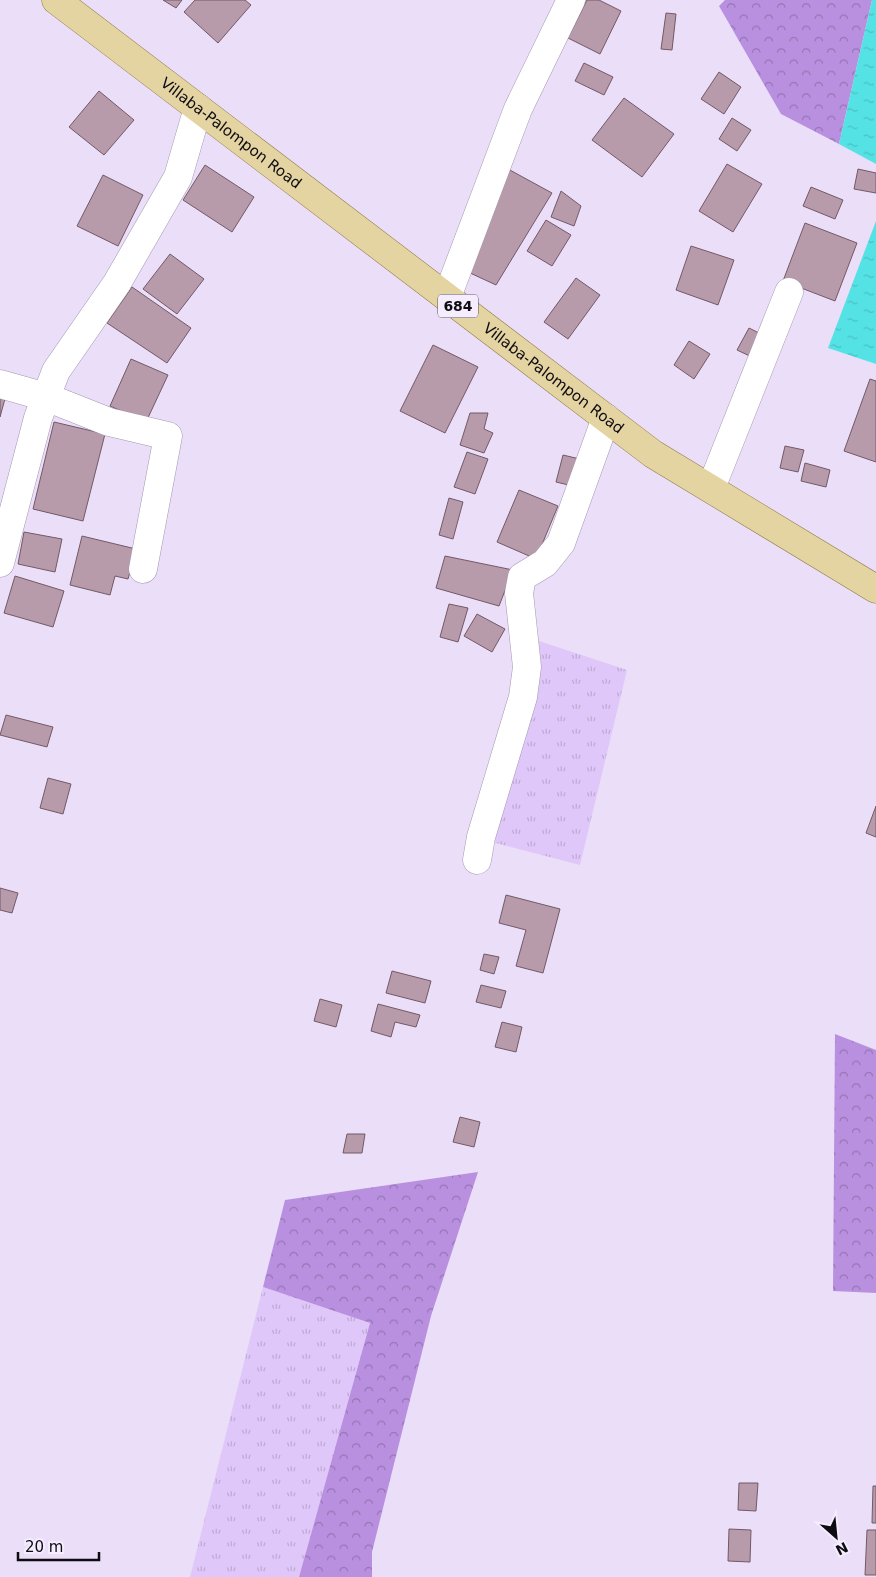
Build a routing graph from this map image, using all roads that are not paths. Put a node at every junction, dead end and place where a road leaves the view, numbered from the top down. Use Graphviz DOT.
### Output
graph roads {
  1 [pos="56,0"];
  2 [pos="571,0"];
  3 [pos="198,108"];
  4 [pos="789,292"];
  5 [pos="447,297"];
  6 [pos="0,384"];
  7 [pos="46,397"];
  8 [pos="606,418"];
  9 [pos="710,488"];
  10 [pos="4,529"];
  11 [pos="0,563"];
  12 [pos="143,569"];
  13 [pos="876,589"];
  14 [pos="477,860"];
  1 -- 3 [label="main road, Villaba-Palompon Road / 684"];
  2 -- 5 [label="street"];
  3 -- 5 [label="main road, Villaba-Palompon Road / 684"];
  3 -- 7 [label="street"];
  4 -- 9 [label="street"];
  5 -- 8 [label="main road, Villaba-Palompon Road / 684"];
  6 -- 7 [label="street"];
  7 -- 10 [label="street"];
  7 -- 12 [label="street"];
  8 -- 9 [label="main road, Villaba-Palompon Road / 684"];
  8 -- 14 [label="street"];
  9 -- 13 [label="main road, Villaba-Palompon Road / 684"];
  10 -- 11 [label="street"];
}
